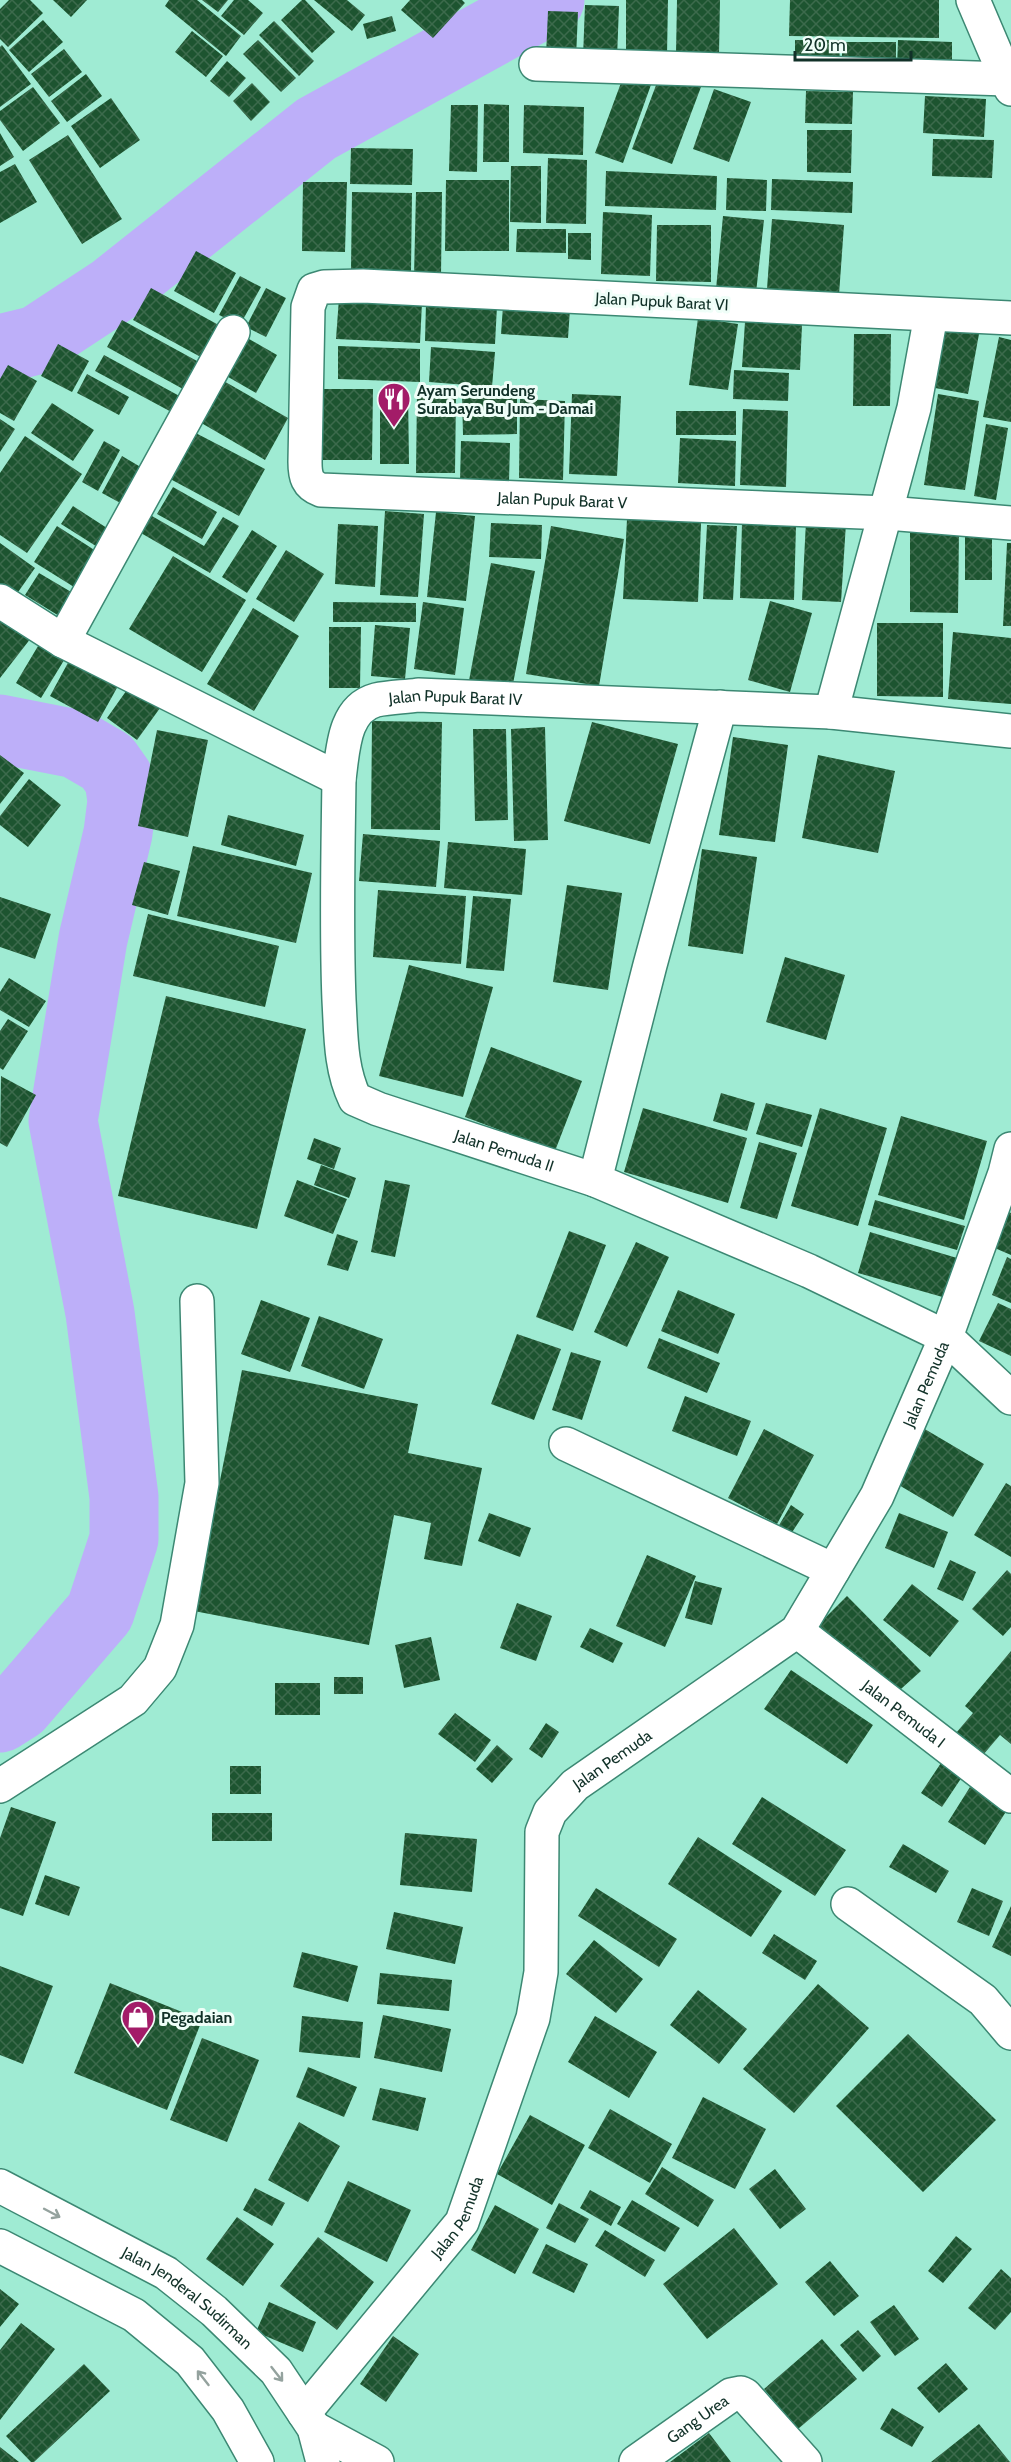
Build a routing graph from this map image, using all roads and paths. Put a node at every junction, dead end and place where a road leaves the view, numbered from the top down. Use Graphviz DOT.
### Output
graph roads {
  1 [pos="990,19"];
  2 [pos="536,64"];
  3 [pos="1009,84"];
  4 [pos="314,290"];
  5 [pos="931,315"];
  6 [pos="1011,318"];
  7 [pos="234,333"];
  8 [pos="887,513"];
  9 [pos="1011,523"];
  10 [pos="0,601"];
  11 [pos="63,641"];
  12 [pos="720,707"];
  13 [pos="831,712"];
  14 [pos="1011,731"];
  15 [pos="339,779"];
  16 [pos="1011,1149"];
  17 [pos="596,1180"];
  18 [pos="197,1301"];
  19 [pos="946,1337"];
  20 [pos="1011,1398"];
  21 [pos="566,1444"];
  22 [pos="833,1570"];
  23 [pos="797,1631"];
  24 [pos="0,1786"];
  25 [pos="1011,1796"];
  26 [pos="848,1904"];
  27 [pos="1011,2033"];
  28 [pos="0,2186"];
  29 [pos="0,2246"];
  30 [pos="309,2420"];
  31 [pos="257,2462"];
  32 [pos="323,2462"];
  33 [pos="377,2462"];
  34 [pos="636,2462"];
  35 [pos="805,2462"];
  1 -- 3 [label="main road"];
  2 -- 3 [label="main road"];
  4 -- 5 [label="main road, Jalan Pupuk Barat VI"];
  4 -- 8 [label="main road, Jalan Pupuk Barat V"];
  5 -- 6 [label="main road, Jalan Pupuk Barat VI"];
  5 -- 8 [label="main road"];
  7 -- 11 [label="main road"];
  8 -- 9 [label="main road, Jalan Pupuk Barat V"];
  8 -- 13 [label="main road"];
  10 -- 11 [label="main road"];
  11 -- 15 [label="main road"];
  12 -- 13 [label="main road, Jalan Pupuk Barat IV"];
  12 -- 15 [label="main road, Jalan Pupuk Barat IV"];
  12 -- 17 [label="main road"];
  13 -- 14 [label="main road, Jalan Pupuk Barat IV"];
  15 -- 17 [label="main road, Jalan Pemuda II"];
  16 -- 19 [label="main road, Jalan Pemuda"];
  17 -- 19 [label="main road, Jalan Pemuda II"];
  18 -- 24 [label="main road"];
  19 -- 20 [label="main road, Jalan Pemuda II"];
  19 -- 22 [label="main road, Jalan Pemuda"];
  21 -- 22 [label="main road"];
  22 -- 23 [label="main road, Jalan Pemuda"];
  23 -- 25 [label="main road, Jalan Pemuda I"];
  23 -- 30 [label="main road, Jalan Pemuda"];
  26 -- 27 [label="main road"];
  28 -- 30 [label="main road, Jalan Jenderal Sudirman, one-way"];
  31 -- 29 [label="main road, one-way"];
  30 -- 32 [label="main road, Jalan Jenderal Sudirman"];
  30 -- 33 [label="main road"];
  34 -- 35 [label="main road, Gang Urea"];
}
